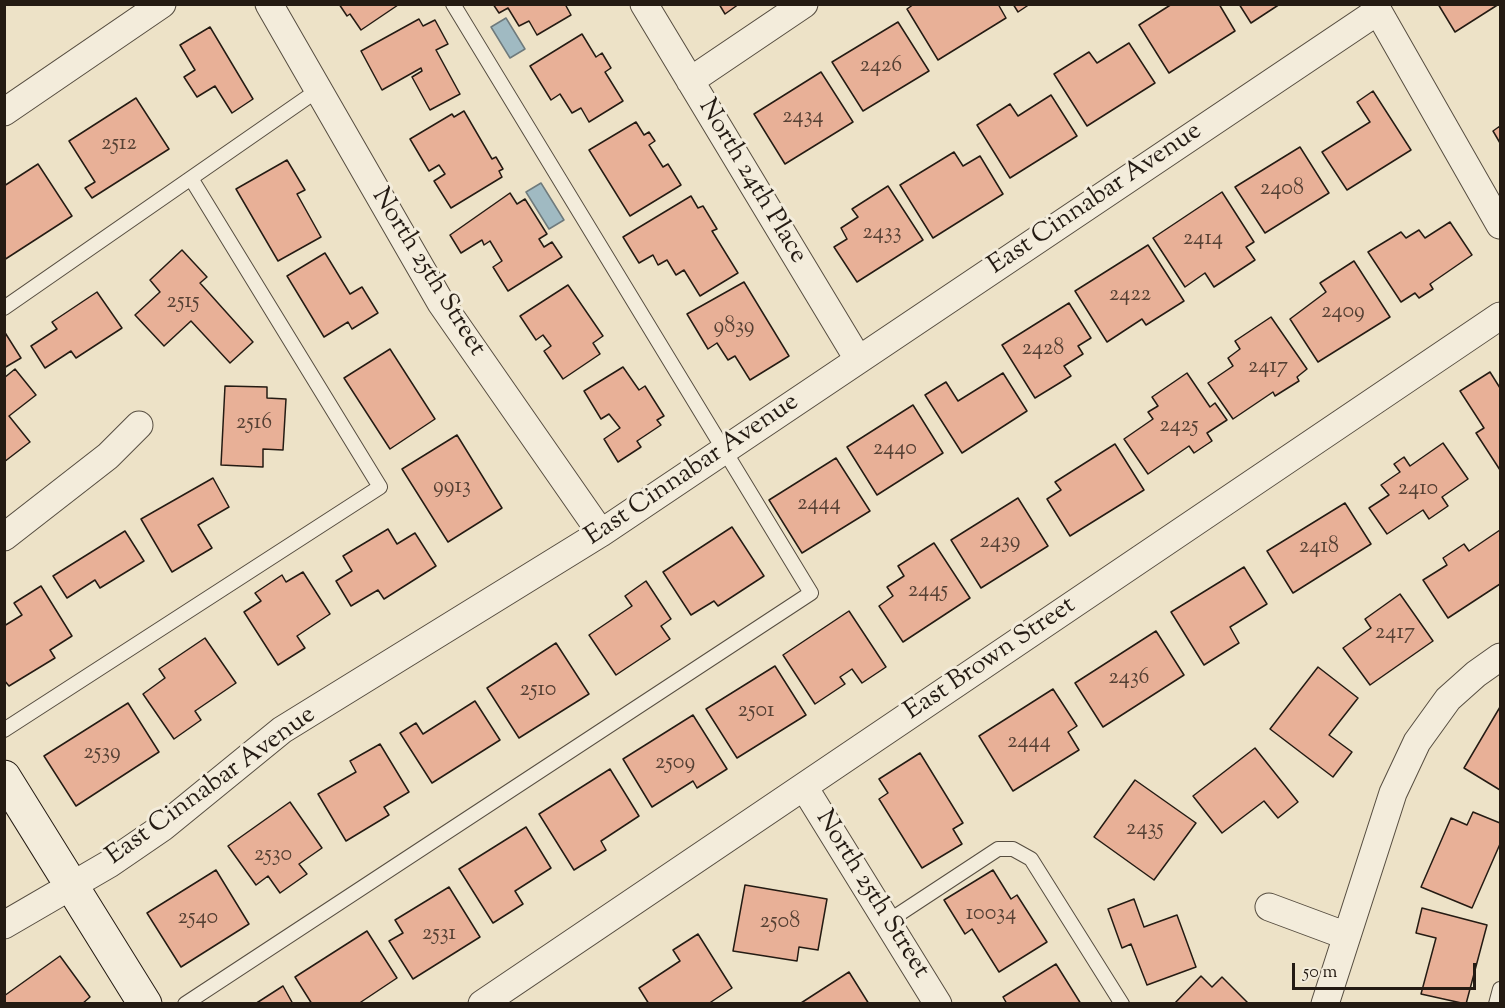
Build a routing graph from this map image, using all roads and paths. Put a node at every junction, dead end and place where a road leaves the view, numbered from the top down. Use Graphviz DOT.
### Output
graph roads {
  1 [pos="162,4"];
  2 [pos="268,4"];
  3 [pos="453,4"];
  4 [pos="644,4"];
  5 [pos="804,4"];
  6 [pos="1376,8"];
  7 [pos="690,81"];
  8 [pos="318,90"];
  9 [pos="4,112"];
  10 [pos="192,180"];
  11 [pos="1500,225"];
  12 [pos="4,308"];
  13 [pos="1500,316"];
  14 [pos="858,359"];
  15 [pos="139,425"];
  16 [pos="724,452"];
  17 [pos="601,533"];
  18 [pos="4,537"];
  19 [pos="1500,657"];
  20 [pos="4,730"];
  21 [pos="4,777"];
  22 [pos="804,787"];
  23 [pos="71,886"];
  24 [pos="1269,908"];
  25 [pos="887,922"];
  26 [pos="4,925"];
  27 [pos="1347,936"];
  28 [pos="1500,989"];
  29 [pos="145,1004"];
  30 [pos="185,1004"];
  31 [pos="482,1004"];
  32 [pos="938,1004"];
  33 [pos="1122,1004"];
  34 [pos="1325,1004"];
  35 [pos="1496,1004"];
  1 -- 9 [label="street"];
  2 -- 8 [label="street, North 25th Street"];
  3 -- 16 [label="lane"];
  4 -- 7 [label="street, North 24th Place"];
  5 -- 7 [label="street"];
  6 -- 11 [label="street"];
  6 -- 14 [label="street, East Cinnabar Avenue"];
  7 -- 14 [label="street, North 24th Place"];
  8 -- 10 [label="lane"];
  8 -- 17 [label="street, North 25th Street"];
  10 -- 12 [label="lane"];
  10 -- 20 [label="lane"];
  13 -- 22 [label="street, East Brown Street"];
  14 -- 16 [label="street, East Cinnabar Avenue"];
  15 -- 18 [label="street"];
  16 -- 17 [label="street, East Cinnabar Avenue"];
  16 -- 30 [label="lane"];
  17 -- 23 [label="street, East Cinnabar Avenue"];
  19 -- 27 [label="street"];
  21 -- 23 [label="street"];
  22 -- 25 [label="street, North 25th Street"];
  22 -- 31 [label="street, East Brown Street"];
  23 -- 26 [label="street, East Cinnabar Avenue"];
  23 -- 29 [label="street"];
  24 -- 27 [label="street"];
  25 -- 32 [label="street, North 25th Street"];
  25 -- 33 [label="lane"];
  27 -- 34 [label="street"];
  28 -- 35 [label="lane"];
}
